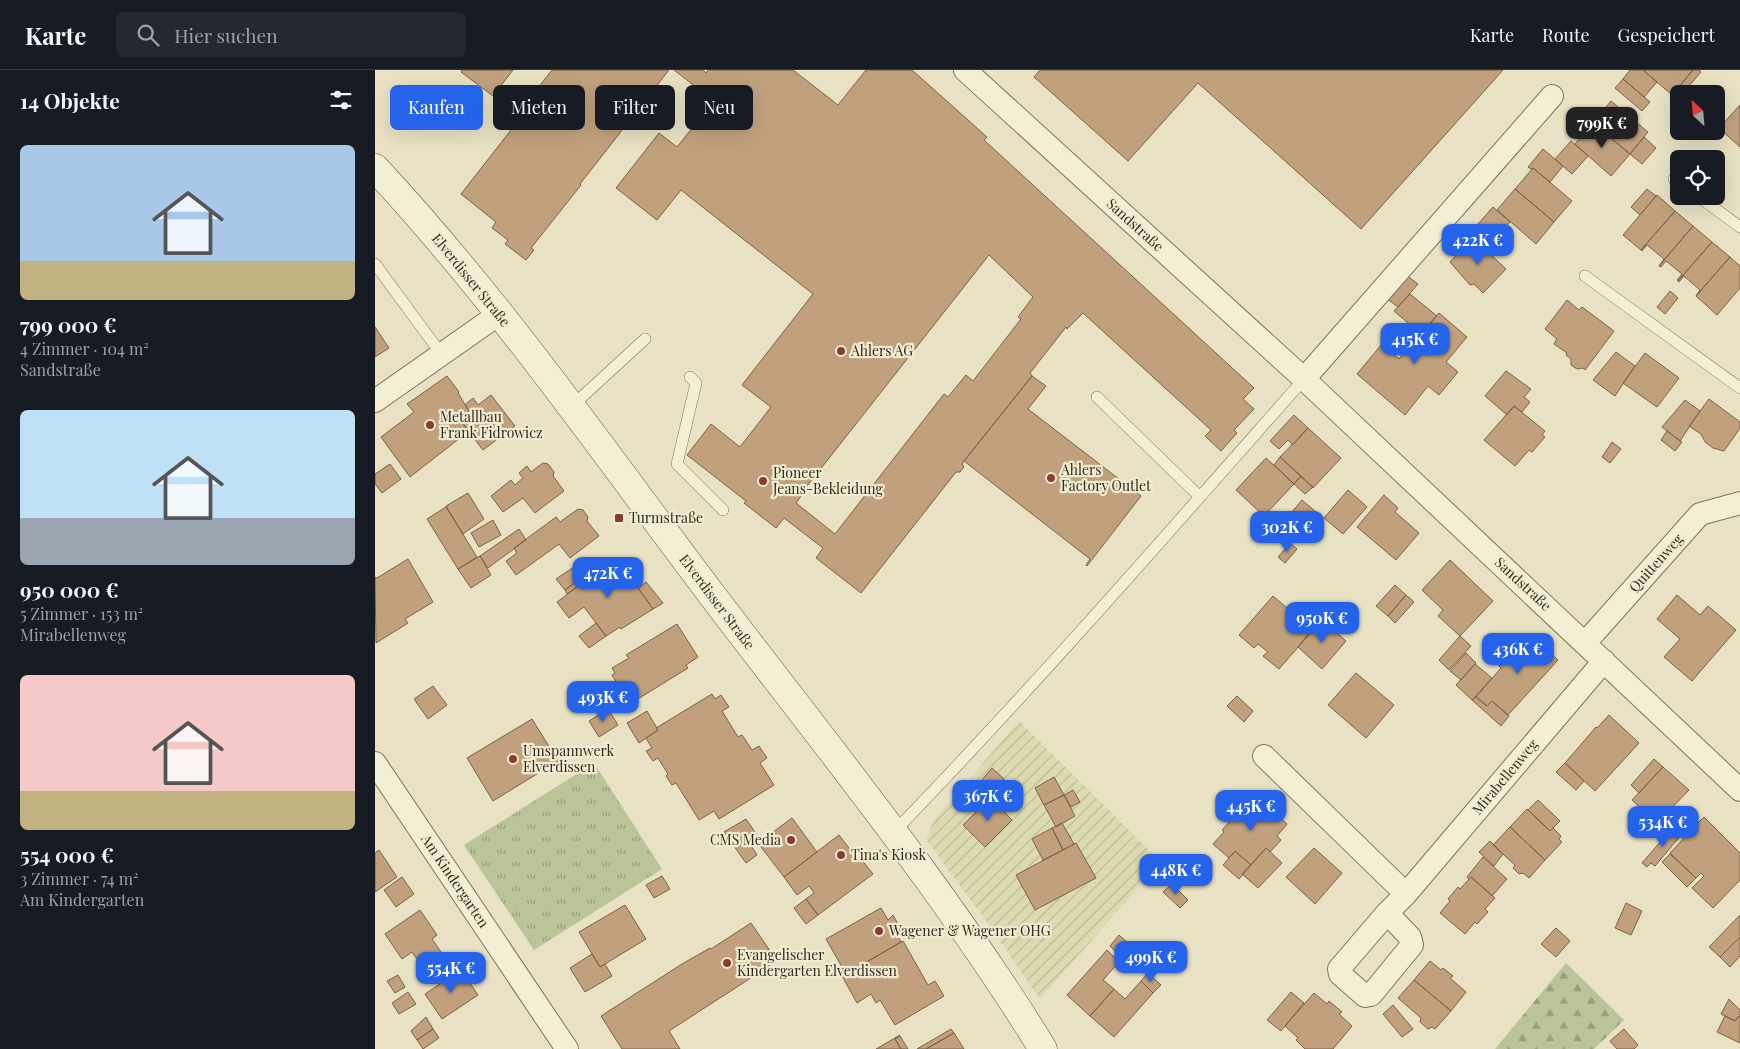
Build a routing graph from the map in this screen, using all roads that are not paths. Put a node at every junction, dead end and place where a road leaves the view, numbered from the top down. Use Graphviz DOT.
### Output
graph roads {
  1 [pos="965,70"];
  2 [pos="1552,96"];
  3 [pos="375,168"];
  4 [pos="1710,205"];
  5 [pos="1740,227"];
  6 [pos="375,264"];
  7 [pos="1585,276"];
  8 [pos="499,314"];
  9 [pos="645,338"];
  10 [pos="442,355"];
  11 [pos="690,377"];
  12 [pos="1304,379"];
  13 [pos="1740,388"];
  14 [pos="1097,397"];
  15 [pos="375,401"];
  16 [pos="571,407"];
  17 [pos="1200,497"];
  18 [pos="1740,503"];
  19 [pos="723,510"];
  20 [pos="1585,643"];
  21 [pos="1604,661"];
  22 [pos="1264,756"];
  23 [pos="375,764"];
  24 [pos="1740,790"];
  25 [pos="893,833"];
  26 [pos="1406,894"];
  27 [pos="1387,913"];
  28 [pos="567,1049"];
  29 [pos="1043,1049"];
  1 -- 12 [label="street, Sandstraße"];
  2 -- 12 [label="street"];
  3 -- 8 [label="main road, Elverdisser Straße"];
  4 -- 5 [label="lane"];
  6 -- 10 [label="lane"];
  7 -- 13 [label="lane"];
  8 -- 10 [label="street"];
  8 -- 16 [label="main road, Elverdisser Straße"];
  9 -- 16 [label="lane"];
  10 -- 15 [label="street"];
  11 -- 19 [label="lane"];
  12 -- 17 [label="lane"];
  12 -- 20 [label="street, Sandstraße"];
  14 -- 17 [label="lane"];
  16 -- 25 [label="main road, Elverdisser Straße"];
  17 -- 25 [label="lane"];
  18 -- 20 [label="street, Quittenweg"];
  20 -- 21 [label="street, Sandstraße"];
  21 -- 24 [label="street, Sandstraße"];
  21 -- 26 [label="street, Mirabellenweg"];
  22 -- 26 [label="street"];
  23 -- 28 [label="street, Am Kindergarten"];
  25 -- 29 [label="main road, Elverdisser Straße"];
  26 -- 27 [label="street, Mirabellenweg"];
}
